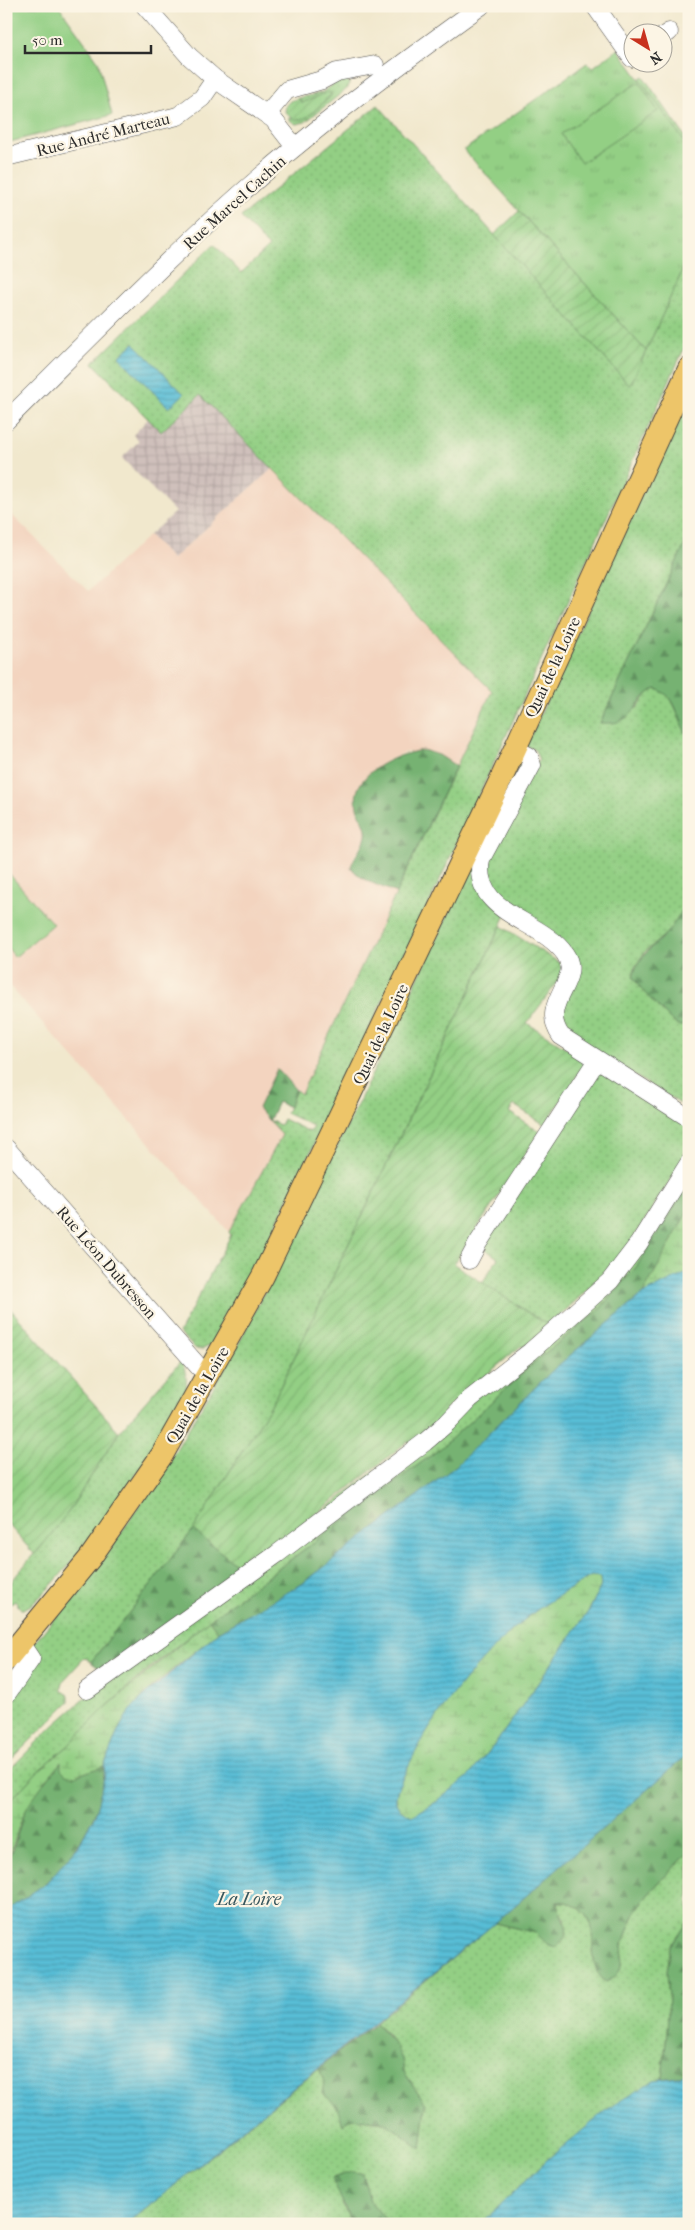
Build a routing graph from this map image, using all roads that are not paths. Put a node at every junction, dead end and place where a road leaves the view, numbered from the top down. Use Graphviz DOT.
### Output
graph roads {
  1 [pos="145,6"];
  2 [pos="481,6"];
  3 [pos="595,6"];
  4 [pos="622,44"];
  5 [pos="375,65"];
  6 [pos="215,79"];
  7 [pos="267,114"];
  8 [pos="294,147"];
  9 [pos="6,157"];
  10 [pos="689,369"];
  11 [pos="6,421"];
  12 [pos="515,749"];
  13 [pos="597,1060"];
  14 [pos="689,1118"];
  15 [pos="6,1148"];
  16 [pos="689,1163"];
  17 [pos="469,1260"];
  18 [pos="209,1374"];
  19 [pos="13,1652"];
  20 [pos="87,1690"];
  21 [pos="6,1695"];
  1 -- 6 [label="street"];
  2 -- 8 [label="street, Rue Marcel Cachin"];
  3 -- 4 [label="street"];
  5 -- 7 [label="street"];
  6 -- 7 [label="street"];
  6 -- 9 [label="street, Rue André Marteau"];
  7 -- 8 [label="street"];
  8 -- 11 [label="street, Rue Marcel Cachin"];
  10 -- 12 [label="main road, Quai de la Loire"];
  12 -- 13 [label="street"];
  12 -- 18 [label="main road, Quai de la Loire"];
  13 -- 14 [label="street"];
  13 -- 17 [label="street"];
  15 -- 18 [label="street, Rue Léon Dubresson"];
  16 -- 20 [label="street"];
  18 -- 19 [label="main road, Quai de la Loire"];
  19 -- 21 [label="street"];
}
